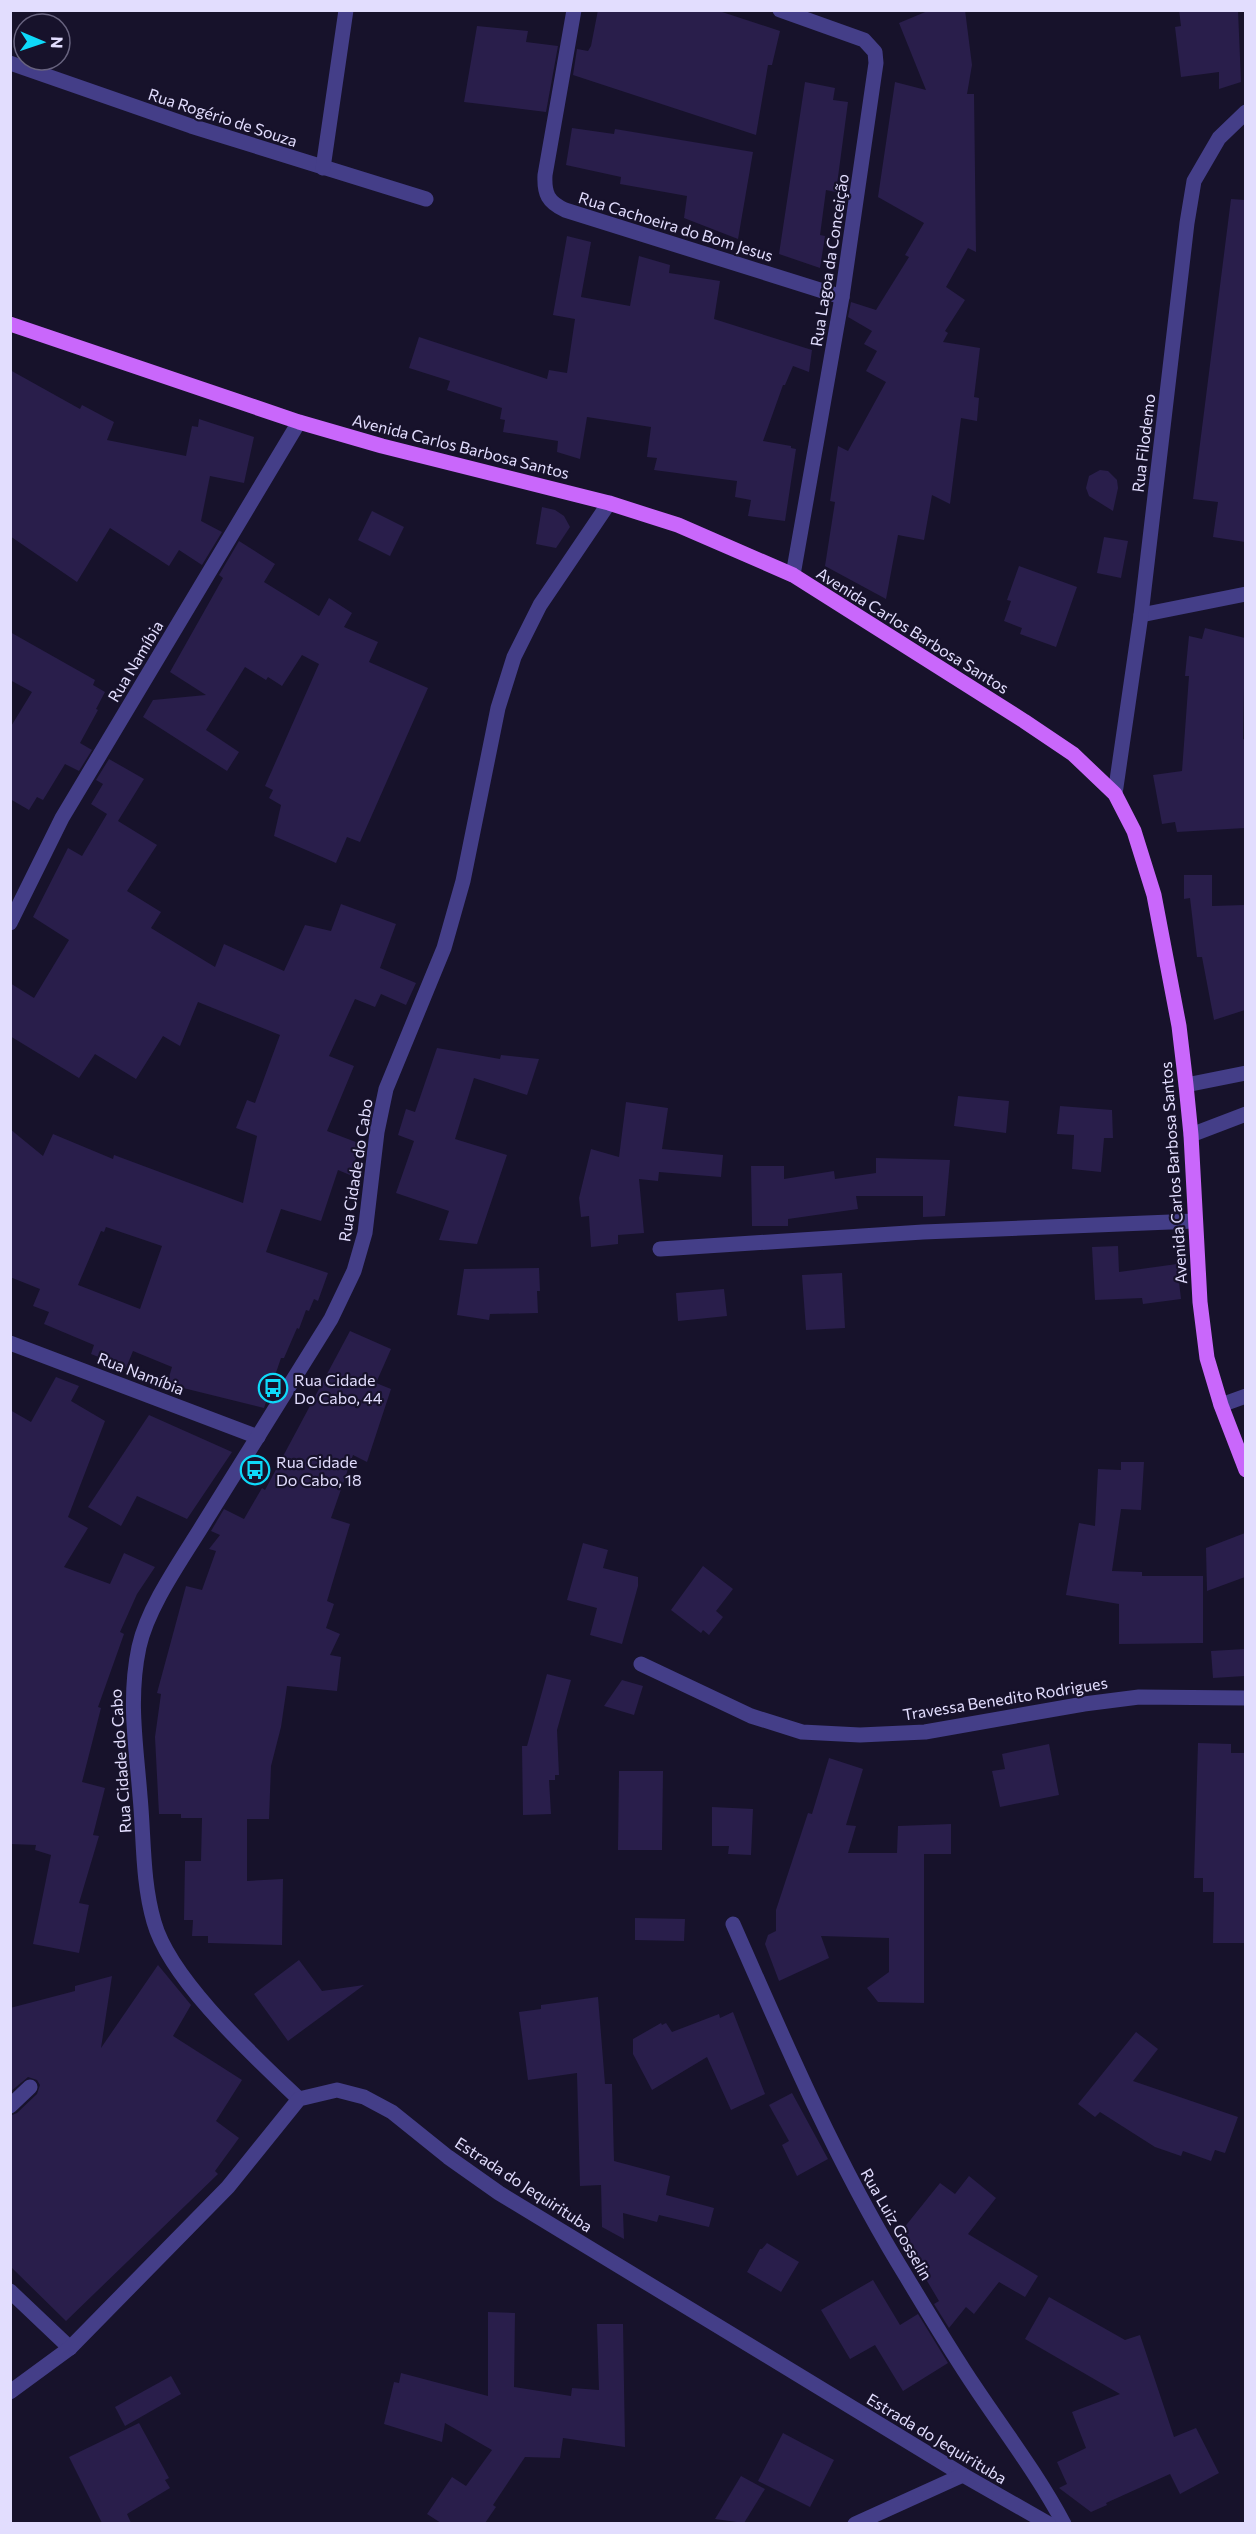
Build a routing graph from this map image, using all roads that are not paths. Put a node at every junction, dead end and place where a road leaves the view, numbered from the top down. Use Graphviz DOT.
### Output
graph roads {
  1 [pos="346,10"];
  2 [pos="574,10"];
  3 [pos="780,10"];
  4 [pos="10,63"];
  5 [pos="1245,112"];
  6 [pos="323,168"];
  7 [pos="426,199"];
  8 [pos="842,297"];
  9 [pos="10,324"];
  10 [pos="299,422"];
  11 [pos="609,503"];
  12 [pos="793,575"];
  13 [pos="1245,594"];
  14 [pos="1141,615"];
  15 [pos="1115,794"];
  16 [pos="10,923"];
  17 [pos="1245,1073"];
  18 [pos="1186,1085"];
  19 [pos="1245,1114"];
  20 [pos="1191,1135"];
  21 [pos="1195,1221"];
  22 [pos="660,1249"];
  23 [pos="10,1343"];
  24 [pos="1245,1396"];
  25 [pos="1221,1405"];
  26 [pos="258,1437"];
  27 [pos="1245,1470"];
  28 [pos="641,1664"];
  29 [pos="1245,1698"];
  30 [pos="734,1924"];
  31 [pos="30,2087"];
  32 [pos="299,2099"];
  33 [pos="10,2106"];
  34 [pos="10,2290"];
  35 [pos="70,2348"];
  36 [pos="10,2392"];
  37 [pos="963,2475"];
  38 [pos="855,2523"];
  39 [pos="1049,2523"];
  40 [pos="1064,2523"];
  1 -- 6 [label="street"];
  2 -- 8 [label="street, Rua Cachoeira do Bom Jesus"];
  3 -- 8 [label="street, Rua Lagoa da Conceição"];
  4 -- 6 [label="street, Rua Rogério de Souza"];
  5 -- 14 [label="street, Rua Filodemo"];
  6 -- 7 [label="street, Rua Rogério de Souza"];
  8 -- 12 [label="street, Rua Lagoa da Conceição"];
  9 -- 10 [label="main road, Avenida Carlos Barbosa Santos"];
  10 -- 11 [label="main road, Avenida Carlos Barbosa Santos"];
  10 -- 16 [label="street, Rua Namíbia"];
  11 -- 12 [label="main road, Avenida Carlos Barbosa Santos"];
  11 -- 26 [label="street, Rua Cidade do Cabo"];
  12 -- 15 [label="main road, Avenida Carlos Barbosa Santos"];
  13 -- 14 [label="street"];
  14 -- 15 [label="street, Rua Filodemo"];
  15 -- 18 [label="main road, Avenida Carlos Barbosa Santos"];
  17 -- 18 [label="street"];
  18 -- 20 [label="main road, Avenida Carlos Barbosa Santos"];
  19 -- 20 [label="street"];
  20 -- 21 [label="main road, Avenida Carlos Barbosa Santos"];
  21 -- 22 [label="street"];
  21 -- 25 [label="main road, Avenida Carlos Barbosa Santos"];
  23 -- 26 [label="street, Rua Namíbia"];
  24 -- 25 [label="street"];
  25 -- 27 [label="main road, Avenida Carlos Barbosa Santos"];
  26 -- 32 [label="street, Rua Cidade do Cabo"];
  28 -- 29 [label="street, Travessa Benedito Rodrigues"];
  30 -- 40 [label="street, Rua Luiz Gosselin"];
  31 -- 33 [label="street"];
  32 -- 35 [label="street"];
  32 -- 37 [label="street, Estrada do Jequirituba"];
  34 -- 35 [label="street"];
  35 -- 36 [label="street"];
  37 -- 38 [label="street"];
  37 -- 39 [label="street, Estrada do Jequirituba"];
}
